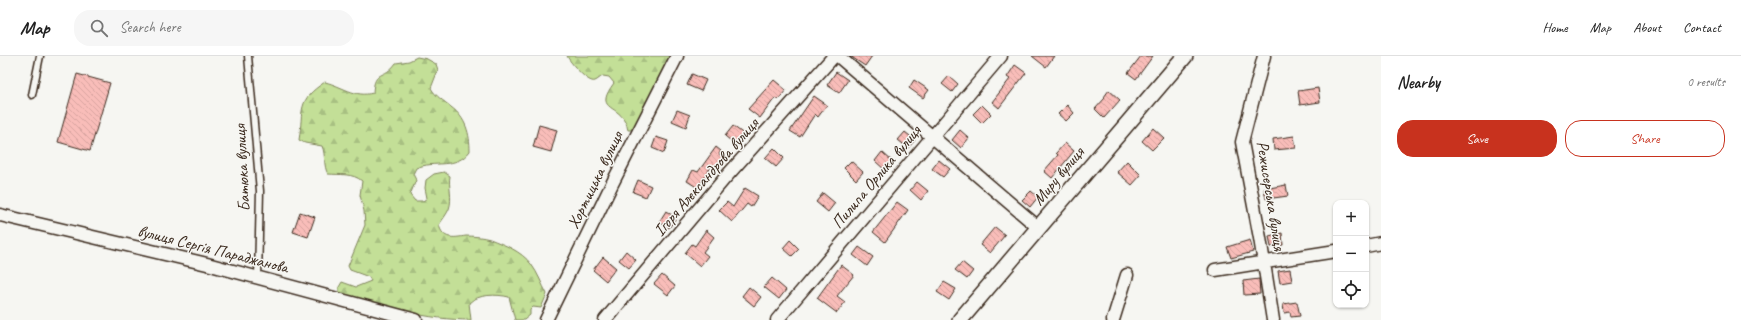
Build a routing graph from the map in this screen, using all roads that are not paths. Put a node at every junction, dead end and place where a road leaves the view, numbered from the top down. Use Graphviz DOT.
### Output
graph roads {
  1 [pos="40,56"];
  2 [pos="248,56"];
  3 [pos="677,56"];
  4 [pos="834,56"];
  5 [pos="838,56"];
  6 [pos="1000,56"];
  7 [pos="1185,56"];
  8 [pos="1264,56"];
  9 [pos="32,95"];
  10 [pos="932,138"];
  11 [pos="0,215"];
  12 [pos="1039,228"];
  13 [pos="1381,244"];
  14 [pos="1369,246"];
  15 [pos="1333,252"];
  16 [pos="1265,263"];
  17 [pos="1215,270"];
  18 [pos="1127,275"];
  19 [pos="258,278"];
  20 [pos="416,320"];
  21 [pos="546,320"];
  22 [pos="605,320"];
  23 [pos="777,320"];
  24 [pos="960,320"];
  25 [pos="1113,320"];
  26 [pos="1273,320"];
  1 -- 9 [label="lane"];
  2 -- 19 [label="lane, Батюка вулиця"];
  3 -- 21 [label="street, Хортицька вулиця"];
  4 -- 22 [label="street, Ігоря Александрова вулиця"];
  5 -- 10 [label="street"];
  6 -- 10 [label="street, Пилипа Орлика вулиця"];
  7 -- 12 [label="street, Миру вулиця"];
  8 -- 16 [label="street, Режисерська вулиця"];
  10 -- 12 [label="street"];
  10 -- 23 [label="street, Пилипа Орлика вулиця"];
  11 -- 19 [label="street, вулиця Сергія Параджанова"];
  12 -- 24 [label="street, Миру вулиця"];
  13 -- 14 [label="street"];
  15 -- 16 [label="street"];
  16 -- 17 [label="street"];
  16 -- 26 [label="street, Режисерська вулиця"];
  18 -- 25 [label="street"];
  19 -- 20 [label="street, вулиця Сергія Параджанова"];
}
